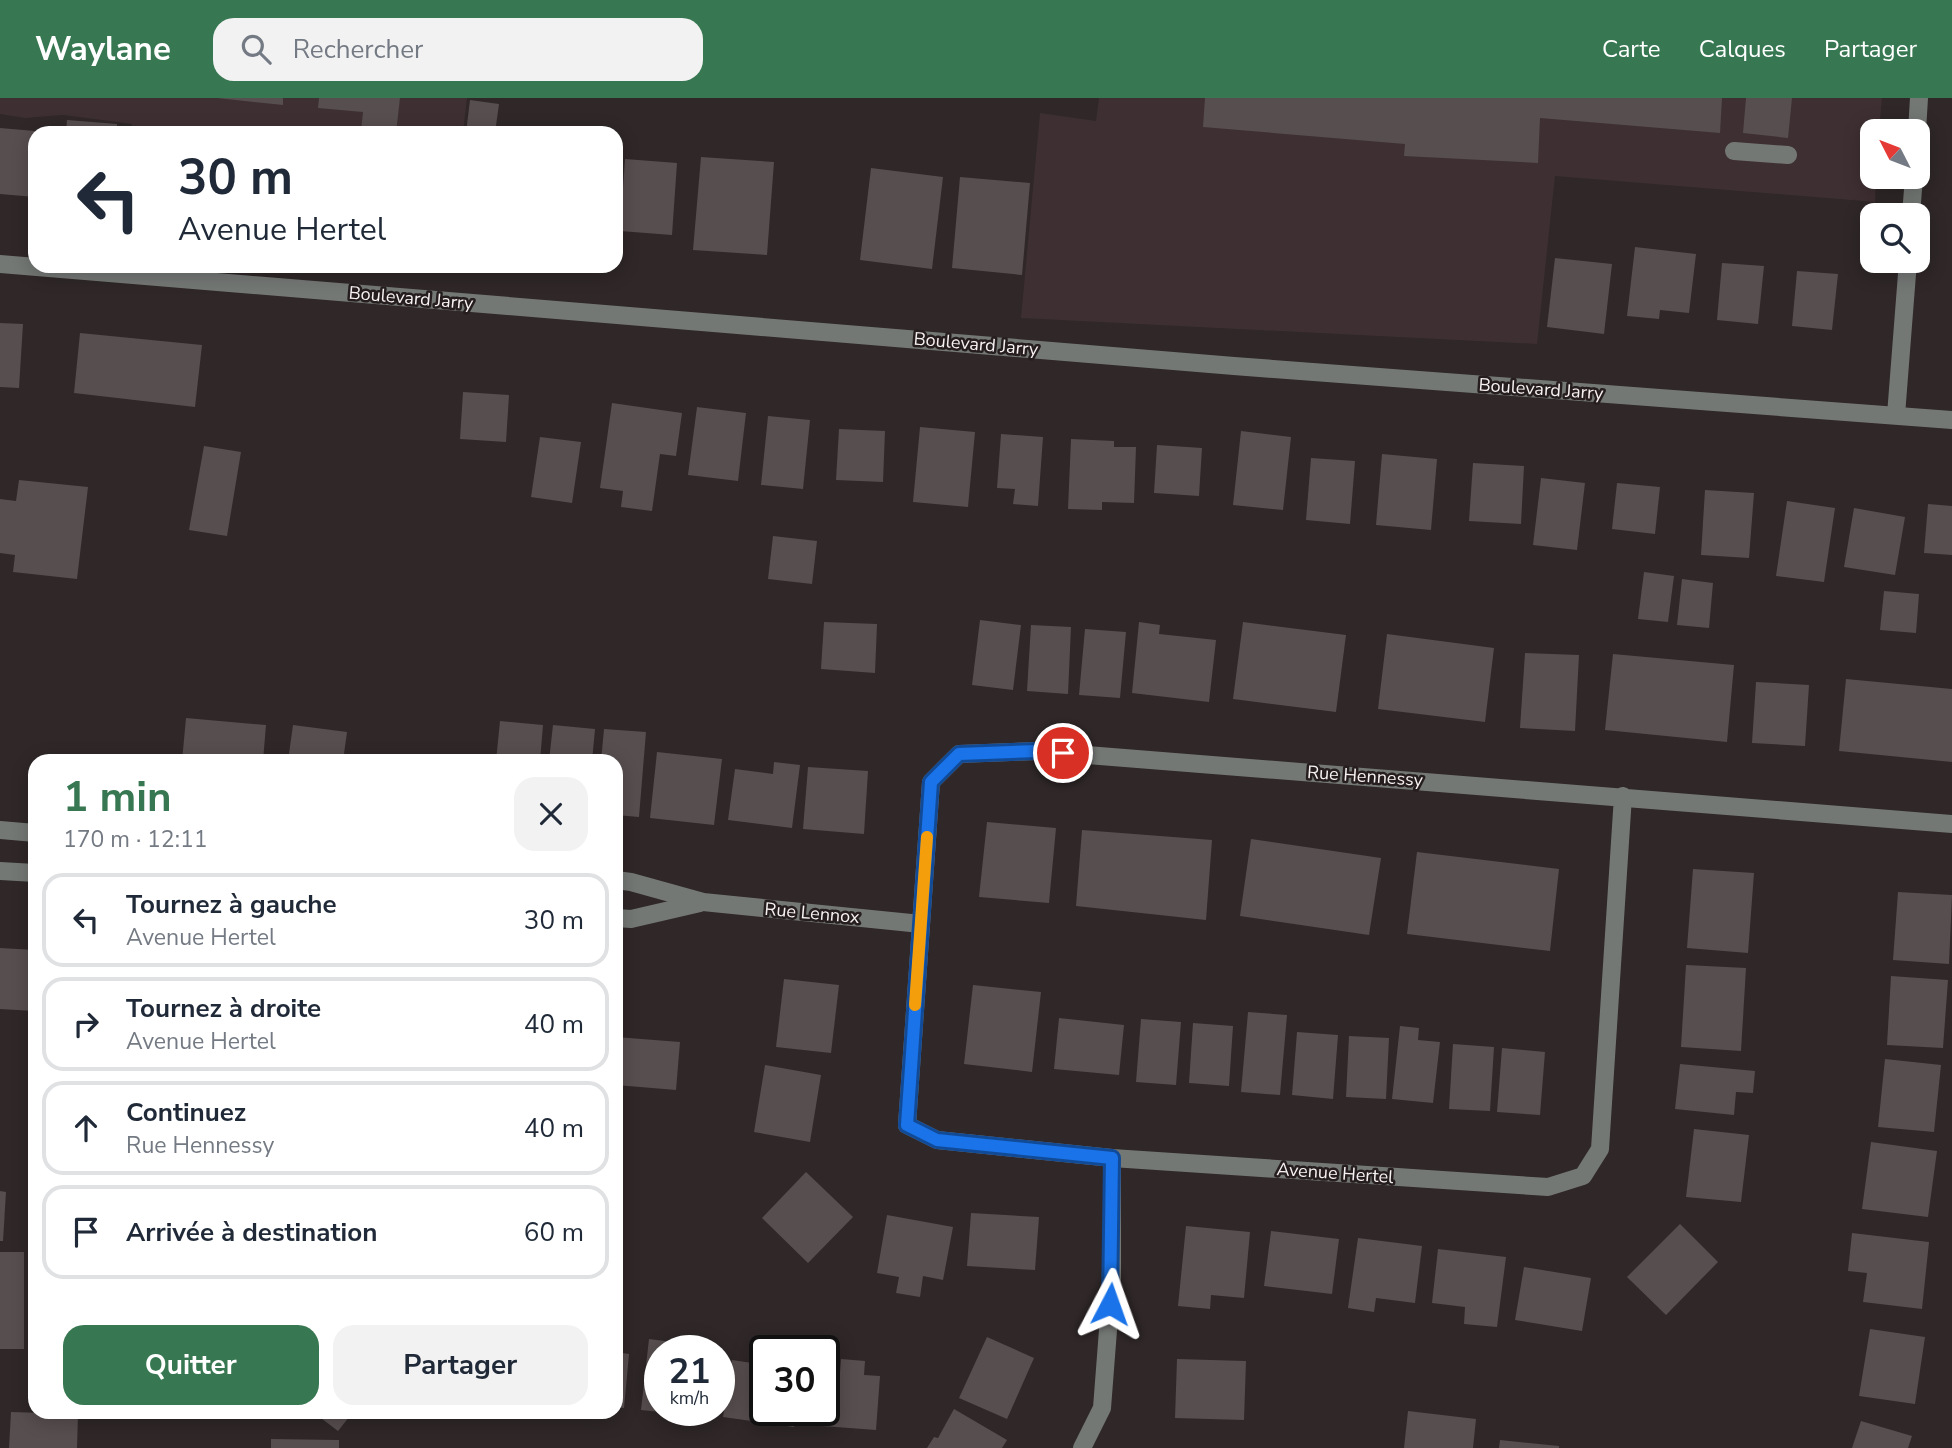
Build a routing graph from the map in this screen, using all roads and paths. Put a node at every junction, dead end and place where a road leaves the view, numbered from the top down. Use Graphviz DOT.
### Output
graph roads {
  1 [pos="1919,98"];
  2 [pos="1918,119"];
  3 [pos="1734,151"];
  4 [pos="1788,155"];
  5 [pos="0,264"];
  6 [pos="28,266"];
  7 [pos="109,273"];
  8 [pos="1907,273"];
  9 [pos="1896,415"];
  10 [pos="1952,420"];
  11 [pos="1623,796"];
  12 [pos="1952,824"];
  13 [pos="0,830"];
  14 [pos="28,832"];
  15 [pos="0,870"];
  16 [pos="28,872"];
  17 [pos="623,880"];
  18 [pos="703,902"];
  19 [pos="623,918"];
  20 [pos="921,923"];
  21 [pos="1112,1158"];
  22 [pos="1082,1448"];
  1 -- 2 [label="street"];
  3 -- 4 [label="street"];
  5 -- 6 [label="street, Boulevard Jarry"];
  7 -- 9 [label="street, Boulevard Jarry"];
  8 -- 9 [label="street"];
  9 -- 10 [label="street, Boulevard Jarry"];
  11 -- 12 [label="street, Rue Hennessy"];
  11 -- 20 [label="street, Rue Hennessy"];
  11 -- 21 [label="street, Avenue Hertel"];
  13 -- 14 [label="street"];
  15 -- 16 [label="street"];
  17 -- 18 [label="street, Rue Lennox"];
  18 -- 19 [label="street, Rue Lennox"];
  18 -- 20 [label="street, Rue Lennox"];
  20 -- 21 [label="street, Avenue Hertel"];
  21 -- 22 [label="street"];
}
